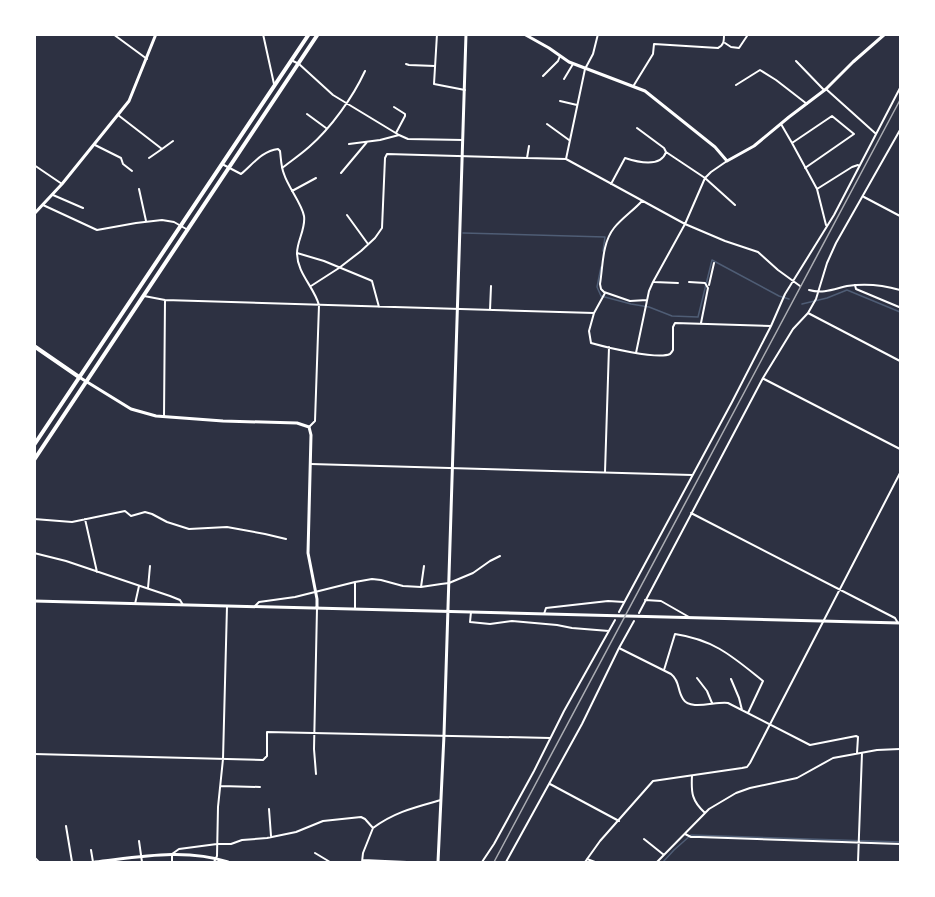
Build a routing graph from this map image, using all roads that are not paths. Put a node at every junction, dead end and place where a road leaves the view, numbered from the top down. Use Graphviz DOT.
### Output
graph roads {
  1 [pos="113,34"];
  2 [pos="156,34"];
  3 [pos="263,34"];
  4 [pos="309,34"];
  5 [pos="318,34"];
  6 [pos="436,34"];
  7 [pos="466,34"];
  8 [pos="524,34"];
  9 [pos="598,34"];
  10 [pos="724,34"];
  11 [pos="885,34"];
  12 [pos="747,36"];
  13 [pos="724,43"];
  14 [pos="561,56"];
  15 [pos="147,59"];
  16 [pos="292,60"];
  17 [pos="796,61"];
  18 [pos="299,64"];
  19 [pos="406,64"];
  20 [pos="573,64"];
  21 [pos="435,66"];
  22 [pos="585,69"];
  23 [pos="365,71"];
  24 [pos="543,76"];
  25 [pos="564,79"];
  26 [pos="736,85"];
  27 [pos="275,86"];
  28 [pos="634,86"];
  29 [pos="900,88"];
  30 [pos="465,90"];
  31 [pos="825,90"];
  32 [pos="560,101"];
  33 [pos="346,103"];
  34 [pos="807,104"];
  35 [pos="577,105"];
  36 [pos="394,107"];
  37 [pos="307,114"];
  38 [pos="118,115"];
  39 [pos="547,124"];
  40 [pos="781,124"];
  41 [pos="326,128"];
  42 [pos="637,128"];
  43 [pos="900,130"];
  44 [pos="876,133"];
  45 [pos="397,134"];
  46 [pos="463,140"];
  47 [pos="173,141"];
  48 [pos="570,141"];
  49 [pos="367,142"];
  50 [pos="792,143"];
  51 [pos="350,144"];
  52 [pos="94,145"];
  53 [pos="529,146"];
  54 [pos="162,149"];
  55 [pos="666,152"];
  56 [pos="462,157"];
  57 [pos="149,158"];
  58 [pos="527,158"];
  59 [pos="566,159"];
  60 [pos="727,161"];
  61 [pos="222,164"];
  62 [pos="34,165"];
  63 [pos="860,165"];
  64 [pos="230,168"];
  65 [pos="282,168"];
  66 [pos="805,168"];
  67 [pos="132,171"];
  68 [pos="342,173"];
  69 [pos="316,178"];
  70 [pos="705,178"];
  71 [pos="62,184"];
  72 [pos="611,184"];
  73 [pos="139,189"];
  74 [pos="817,189"];
  75 [pos="292,191"];
  76 [pos="52,195"];
  77 [pos="864,197"];
  78 [pos="642,201"];
  79 [pos="43,205"];
  80 [pos="735,206"];
  81 [pos="82,208"];
  82 [pos="34,214"];
  83 [pos="347,215"];
  84 [pos="900,216"];
  85 [pos="146,222"];
  86 [pos="685,224"];
  87 [pos="181,226"];
  88 [pos="826,227"];
  89 [pos="188,230"];
  90 [pos="369,244"];
  91 [pos="297,253"];
  92 [pos="714,263"];
  93 [pos="340,268"];
  94 [pos="654,282"];
  95 [pos="689,282"];
  96 [pos="794,282"];
  97 [pos="678,283"];
  98 [pos="855,285"];
  99 [pos="311,286"];
  100 [pos="492,286"];
  101 [pos="800,286"];
  102 [pos="708,288"];
  103 [pos="809,290"];
  104 [pos="900,290"];
  105 [pos="605,293"];
  106 [pos="818,293"];
  107 [pos="144,296"];
  108 [pos="165,300"];
  109 [pos="647,300"];
  110 [pos="319,305"];
  111 [pos="899,306"];
  112 [pos="379,307"];
  113 [pos="457,309"];
  114 [pos="490,310"];
  115 [pos="594,313"];
  116 [pos="808,313"];
  117 [pos="701,324"];
  118 [pos="771,326"];
  119 [pos="34,346"];
  120 [pos="609,347"];
  121 [pos="636,353"];
  122 [pos="900,361"];
  123 [pos="79,377"];
  124 [pos="763,378"];
  125 [pos="86,382"];
  126 [pos="164,418"];
  127 [pos="309,427"];
  128 [pos="34,446"];
  129 [pos="900,449"];
  130 [pos="34,460"];
  131 [pos="310,464"];
  132 [pos="452,468"];
  133 [pos="604,472"];
  134 [pos="900,473"];
  135 [pos="692,475"];
  136 [pos="691,513"];
  137 [pos="34,519"];
  138 [pos="85,519"];
  139 [pos="286,539"];
  140 [pos="34,553"];
  141 [pos="500,556"];
  142 [pos="150,566"];
  143 [pos="424,566"];
  144 [pos="97,572"];
  145 [pos="355,582"];
  146 [pos="449,583"];
  147 [pos="139,585"];
  148 [pos="421,586"];
  149 [pos="148,588"];
  150 [pos="840,589"];
  151 [pos="316,591"];
  152 [pos="645,600"];
  153 [pos="34,601"];
  154 [pos="135,603"];
  155 [pos="624,603"];
  156 [pos="183,605"];
  157 [pos="227,606"];
  158 [pos="255,606"];
  159 [pos="317,608"];
  160 [pos="355,609"];
  161 [pos="448,612"];
  162 [pos="471,612"];
  163 [pos="544,614"];
  164 [pos="620,614"];
  165 [pos="636,616"];
  166 [pos="690,618"];
  167 [pos="615,620"];
  168 [pos="823,622"];
  169 [pos="899,623"];
  170 [pos="609,632"];
  171 [pos="619,648"];
  172 [pos="664,670"];
  173 [pos="697,678"];
  174 [pos="731,679"];
  175 [pos="712,703"];
  176 [pos="742,710"];
  177 [pos="748,713"];
  178 [pos="770,725"];
  179 [pos="314,733"];
  180 [pos="444,735"];
  181 [pos="550,738"];
  182 [pos="900,748"];
  183 [pos="857,753"];
  184 [pos="862,753"];
  185 [pos="34,754"];
  186 [pos="223,759"];
  187 [pos="316,774"];
  188 [pos="692,775"];
  189 [pos="550,783"];
  190 [pos="221,786"];
  191 [pos="260,788"];
  192 [pos="442,800"];
  193 [pos="269,809"];
  194 [pos="705,813"];
  195 [pos="619,821"];
  196 [pos="66,826"];
  197 [pos="373,828"];
  198 [pos="685,834"];
  199 [pos="271,837"];
  200 [pos="644,839"];
  201 [pos="139,841"];
  202 [pos="859,842"];
  203 [pos="900,843"];
  204 [pos="217,844"];
  205 [pos="91,850"];
  206 [pos="315,853"];
  207 [pos="172,854"];
  208 [pos="664,855"];
  209 [pos="194,856"];
  210 [pos="141,857"];
  211 [pos="34,858"];
  212 [pos="215,861"];
  213 [pos="362,861"];
  214 [pos="586,861"];
  215 [pos="39,862"];
  216 [pos="72,862"];
  217 [pos="94,862"];
  218 [pos="142,862"];
  219 [pos="172,862"];
  220 [pos="194,862"];
  221 [pos="228,862"];
  222 [pos="330,862"];
  223 [pos="407,862"];
  224 [pos="438,862"];
  225 [pos="482,862"];
  226 [pos="506,862"];
  227 [pos="595,862"];
  228 [pos="657,862"];
  229 [pos="858,862"];
  1 -- 15 [label="street"];
  2 -- 15 [label="street"];
  3 -- 27 [label="street"];
  4 -- 16 [label="main road"];
  5 -- 18 [label="main road"];
  6 -- 21 [label="street"];
  7 -- 30 [label="street"];
  8 -- 14 [label="street"];
  9 -- 22 [label="street"];
  10 -- 13 [label="street"];
  11 -- 31 [label="street"];
  12 -- 13 [label="street"];
  13 -- 28 [label="street"];
  14 -- 20 [label="street"];
  14 -- 24 [label="street"];
  15 -- 38 [label="street"];
  16 -- 18 [label="street"];
  16 -- 27 [label="main road"];
  17 -- 31 [label="street"];
  18 -- 33 [label="street"];
  18 -- 64 [label="main road"];
  19 -- 21 [label="street"];
  20 -- 22 [label="street"];
  20 -- 25 [label="street"];
  21 -- 30 [label="street"];
  22 -- 28 [label="street"];
  22 -- 35 [label="street"];
  23 -- 33 [label="street"];
  26 -- 34 [label="street"];
  27 -- 61 [label="main road"];
  28 -- 60 [label="street"];
  29 -- 44 [label="street"];
  30 -- 46 [label="street"];
  31 -- 34 [label="street"];
  31 -- 44 [label="street"];
  32 -- 35 [label="street"];
  33 -- 41 [label="street"];
  33 -- 45 [label="street"];
  34 -- 40 [label="street"];
  35 -- 48 [label="street"];
  36 -- 45 [label="street"];
  37 -- 41 [label="street"];
  38 -- 52 [label="street"];
  38 -- 54 [label="street"];
  39 -- 48 [label="street"];
  40 -- 50 [label="street"];
  40 -- 60 [label="street"];
  41 -- 65 [label="street"];
  42 -- 55 [label="street"];
  43 -- 77 [label="street"];
  44 -- 63 [label="street"];
  45 -- 46 [label="street"];
  45 -- 49 [label="street"];
  46 -- 56 [label="street"];
  47 -- 54 [label="street"];
  48 -- 59 [label="street"];
  49 -- 51 [label="street"];
  49 -- 68 [label="street"];
  50 -- 66 [label="street"];
  50 -- 66 [label="street"];
  52 -- 67 [label="street"];
  52 -- 71 [label="street"];
  53 -- 58 [label="street"];
  54 -- 57 [label="street"];
  55 -- 70 [label="street"];
  55 -- 72 [label="street"];
  56 -- 58 [label="street"];
  56 -- 90 [label="street"];
  56 -- 113 [label="street"];
  58 -- 59 [label="street"];
  59 -- 72 [label="street"];
  60 -- 70 [label="street"];
  61 -- 64 [label="street"];
  61 -- 87 [label="main road"];
  62 -- 71 [label="street"];
  63 -- 74 [label="street"];
  63 -- 88 [label="street"];
  64 -- 65 [label="street"];
  64 -- 89 [label="main road"];
  65 -- 75 [label="street"];
  66 -- 74 [label="street"];
  69 -- 75 [label="street"];
  70 -- 80 [label="street"];
  70 -- 86 [label="street"];
  71 -- 76 [label="street"];
  72 -- 78 [label="street"];
  73 -- 85 [label="street"];
  74 -- 88 [label="street"];
  75 -- 91 [label="street"];
  76 -- 79 [label="street"];
  76 -- 81 [label="street"];
  77 -- 84 [label="street"];
  77 -- 106 [label="street"];
  78 -- 86 [label="street"];
  78 -- 105 [label="street"];
  79 -- 82 [label="street"];
  79 -- 85 [label="street"];
  83 -- 90 [label="street"];
  85 -- 87 [label="street"];
  86 -- 94 [label="street"];
  86 -- 96 [label="street"];
  87 -- 89 [label="street"];
  87 -- 123 [label="main road"];
  88 -- 96 [label="street"];
  89 -- 107 [label="main road"];
  90 -- 93 [label="street"];
  91 -- 93 [label="street"];
  91 -- 99 [label="street"];
  92 -- 102 [label="street"];
  93 -- 99 [label="street"];
  93 -- 112 [label="street"];
  94 -- 97 [label="street"];
  94 -- 109 [label="street"];
  95 -- 102 [label="street"];
  96 -- 101 [label="street"];
  96 -- 118 [label="street"];
  98 -- 104 [label="street"];
  98 -- 106 [label="street"];
  98 -- 111 [label="street"];
  99 -- 110 [label="street"];
  100 -- 114 [label="street"];
  102 -- 117 [label="street"];
  103 -- 106 [label="street"];
  105 -- 109 [label="street"];
  105 -- 115 [label="street"];
  106 -- 116 [label="street"];
  107 -- 108 [label="street"];
  107 -- 125 [label="main road"];
  108 -- 110 [label="street"];
  108 -- 126 [label="street"];
  109 -- 121 [label="street"];
  110 -- 112 [label="street"];
  110 -- 127 [label="street"];
  112 -- 113 [label="street"];
  113 -- 114 [label="street"];
  113 -- 132 [label="street"];
  114 -- 115 [label="street"];
  115 -- 120 [label="street"];
  116 -- 122 [label="street"];
  116 -- 124 [label="street"];
  117 -- 118 [label="street"];
  117 -- 121 [label="street"];
  118 -- 135 [label="street"];
  119 -- 123 [label="main road"];
  120 -- 121 [label="street"];
  120 -- 133 [label="street"];
  123 -- 125 [label="street"];
  123 -- 128 [label="main road"];
  124 -- 129 [label="street"];
  124 -- 136 [label="street"];
  125 -- 126 [label="street"];
  125 -- 130 [label="main road"];
  126 -- 127 [label="street"];
  127 -- 131 [label="street"];
  131 -- 132 [label="street"];
  131 -- 151 [label="street"];
  132 -- 133 [label="street"];
  132 -- 146 [label="street"];
  133 -- 135 [label="street"];
  134 -- 150 [label="street"];
  135 -- 155 [label="street"];
  136 -- 150 [label="street"];
  136 -- 152 [label="street"];
  137 -- 138 [label="street"];
  138 -- 139 [label="street"];
  138 -- 144 [label="street"];
  140 -- 144 [label="street"];
  141 -- 146 [label="street"];
  142 -- 149 [label="street"];
  143 -- 148 [label="street"];
  144 -- 147 [label="street"];
  145 -- 148 [label="street"];
  145 -- 151 [label="street"];
  145 -- 160 [label="street"];
  146 -- 148 [label="street"];
  146 -- 161 [label="street"];
  147 -- 149 [label="street"];
  147 -- 154 [label="street"];
  149 -- 156 [label="street"];
  150 -- 168 [label="street"];
  150 -- 169 [label="street"];
  151 -- 158 [label="street"];
  151 -- 159 [label="street"];
  152 -- 165 [label="street"];
  152 -- 166 [label="street"];
  153 -- 154 [label="street"];
  154 -- 156 [label="street"];
  155 -- 163 [label="street"];
  155 -- 164 [label="street"];
  156 -- 157 [label="street"];
  157 -- 158 [label="street"];
  157 -- 186 [label="street"];
  158 -- 159 [label="street"];
  159 -- 160 [label="street"];
  159 -- 179 [label="street"];
  160 -- 161 [label="street"];
  161 -- 162 [label="street"];
  161 -- 180 [label="street"];
  162 -- 163 [label="street"];
  162 -- 170 [label="street"];
  163 -- 164 [label="street"];
  164 -- 165 [label="street"];
  165 -- 166 [label="street"];
  165 -- 171 [label="street"];
  166 -- 168 [label="street"];
  167 -- 170 [label="street"];
  168 -- 169 [label="street"];
  168 -- 178 [label="street"];
  170 -- 181 [label="street"];
  171 -- 172 [label="street"];
  171 -- 189 [label="street"];
  172 -- 175 [label="street"];
  172 -- 177 [label="street"];
  173 -- 175 [label="street"];
  174 -- 176 [label="street"];
  175 -- 176 [label="street"];
  176 -- 177 [label="street"];
  177 -- 178 [label="street"];
  178 -- 183 [label="street"];
  178 -- 188 [label="street"];
  179 -- 180 [label="street"];
  179 -- 186 [label="street"];
  179 -- 187 [label="street"];
  180 -- 181 [label="street"];
  180 -- 192 [label="street"];
  181 -- 225 [label="street"];
  182 -- 184 [label="street"];
  183 -- 184 [label="street"];
  183 -- 194 [label="street"];
  184 -- 202 [label="street"];
  185 -- 186 [label="street"];
  186 -- 190 [label="street"];
  188 -- 194 [label="street"];
  188 -- 195 [label="street"];
  189 -- 195 [label="street"];
  189 -- 226 [label="street"];
  190 -- 191 [label="street"];
  190 -- 204 [label="street"];
  192 -- 197 [label="street"];
  192 -- 224 [label="street"];
  193 -- 199 [label="street"];
  194 -- 198 [label="street"];
  195 -- 214 [label="street"];
  196 -- 216 [label="street"];
  197 -- 199 [label="street"];
  197 -- 213 [label="street"];
  198 -- 202 [label="street"];
  198 -- 208 [label="street"];
  199 -- 204 [label="street"];
  200 -- 208 [label="street"];
  201 -- 210 [label="street"];
  202 -- 203 [label="street"];
  202 -- 229 [label="street"];
  204 -- 207 [label="street"];
  204 -- 212 [label="street"];
  205 -- 217 [label="street"];
  206 -- 222 [label="street"];
  207 -- 209 [label="street"];
  207 -- 210 [label="street"];
  207 -- 219 [label="street"];
  208 -- 228 [label="street"];
  209 -- 212 [label="street"];
  209 -- 220 [label="street"];
  210 -- 217 [label="street"];
  210 -- 218 [label="street"];
  211 -- 215 [label="street"];
  212 -- 221 [label="street"];
  213 -- 223 [label="street"];
  214 -- 227 [label="street"];
}
